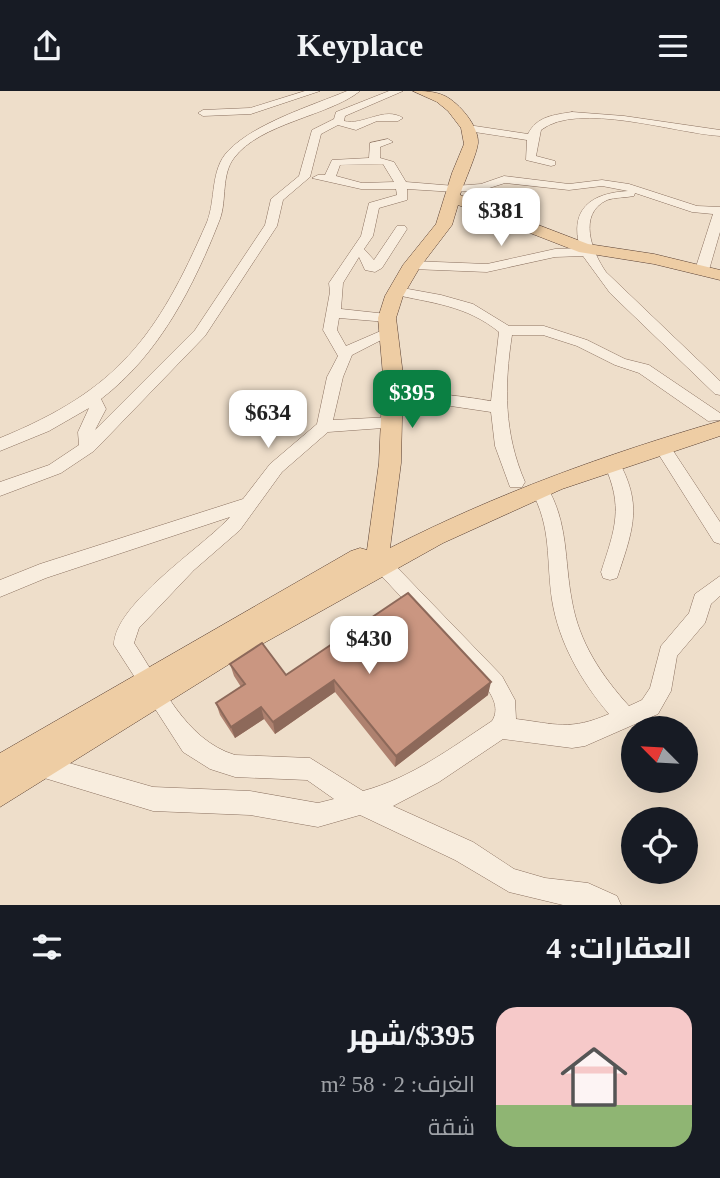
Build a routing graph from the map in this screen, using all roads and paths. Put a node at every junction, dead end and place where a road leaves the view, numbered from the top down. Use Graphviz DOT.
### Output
graph roads {
  1 [pos="315,91"];
  2 [pos="355,91"];
  3 [pos="398,91"];
  4 [pos="419,91"];
  5 [pos="245,112"];
  6 [pos="204,113"];
  7 [pos="398,118"];
  8 [pos="337,122"];
  9 [pos="272,128"];
  10 [pos="468,128"];
  11 [pos="720,133"];
  12 [pos="533,138"];
  13 [pos="388,142"];
  14 [pos="376,162"];
  15 [pos="551,163"];
  16 [pos="304,177"];
  17 [pos="330,179"];
  18 [pos="402,185"];
  19 [pos="638,190"];
  20 [pos="453,193"];
  21 [pos="720,212"];
  22 [pos="401,229"];
  23 [pos="586,250"];
  24 [pos="358,251"];
  25 [pos="412,265"];
  26 [pos="702,270"];
  27 [pos="720,275"];
  28 [pos="397,291"];
  29 [pos="334,313"];
  30 [pos="387,325"];
  31 [pos="506,331"];
  32 [pos="345,352"];
  33 [pos="720,390"];
  34 [pos="93,399"];
  35 [pos="393,400"];
  36 [pos="499,408"];
  37 [pos="718,420"];
  38 [pos="391,423"];
  39 [pos="324,426"];
  40 [pos="0,445"];
  41 [pos="88,447"];
  42 [pos="662,447"];
  43 [pos="612,464"];
  44 [pos="528,486"];
  45 [pos="0,489"];
  46 [pos="249,504"];
  47 [pos="720,537"];
  48 [pos="380,556"];
  49 [pos="610,572"];
  50 [pos="720,584"];
  51 [pos="0,589"];
  52 [pos="151,688"];
  53 [pos="624,716"];
  54 [pos="630,716"];
  55 [pos="621,720"];
  56 [pos="500,728"];
  57 [pos="41,766"];
  58 [pos="0,769"];
  59 [pos="0,792"];
  60 [pos="363,805"];
  61 [pos="608,905"];
  1 -- 5 [label="street"];
  2 -- 9 [label="street"];
  3 -- 8 [label="street"];
  4 -- 10 [label="main road"];
  5 -- 6 [label="street"];
  5 -- 9 [label="street"];
  7 -- 8 [label="street"];
  8 -- 16 [label="street"];
  9 -- 34 [label="street"];
  10 -- 12 [label="street"];
  10 -- 20 [label="main road"];
  11 -- 12 [label="street"];
  12 -- 15 [label="street"];
  13 -- 14 [label="street"];
  14 -- 17 [label="street"];
  14 -- 18 [label="street"];
  16 -- 17 [label="street"];
  16 -- 41 [label="street"];
  17 -- 18 [label="street"];
  18 -- 20 [label="street"];
  18 -- 24 [label="street"];
  19 -- 20 [label="street"];
  19 -- 21 [label="street"];
  19 -- 23 [label="street"];
  20 -- 23 [label="main road"];
  20 -- 25 [label="main road"];
  21 -- 26 [label="street"];
  22 -- 24 [label="street"];
  23 -- 25 [label="street"];
  23 -- 26 [label="main road"];
  23 -- 33 [label="street"];
  24 -- 29 [label="street"];
  25 -- 28 [label="main road"];
  26 -- 27 [label="main road"];
  28 -- 30 [label="main road"];
  28 -- 31 [label="street"];
  29 -- 30 [label="street"];
  29 -- 32 [label="street"];
  30 -- 32 [label="street"];
  30 -- 35 [label="main road"];
  31 -- 36 [label="street"];
  31 -- 37 [label="street"];
  32 -- 39 [label="street"];
  34 -- 40 [label="street"];
  34 -- 41 [label="street"];
  35 -- 36 [label="street"];
  35 -- 38 [label="main road"];
  36 -- 44 [label="street"];
  37 -- 42 [label="main road"];
  37 -- 44 [label="main road"];
  38 -- 39 [label="street"];
  38 -- 48 [label="main road"];
  39 -- 46 [label="street"];
  41 -- 45 [label="street"];
  42 -- 43 [label="main road"];
  42 -- 47 [label="street"];
  43 -- 44 [label="main road"];
  43 -- 49 [label="street"];
  44 -- 48 [label="main road"];
  44 -- 53 [label="street"];
  46 -- 51 [label="street"];
  46 -- 52 [label="street"];
  48 -- 52 [label="main road"];
  48 -- 56 [label="street"];
  50 -- 54 [label="street"];
  52 -- 57 [label="main road"];
  52 -- 58 [label="main road"];
  52 -- 60 [label="street"];
  55 -- 56 [label="street"];
  56 -- 60 [label="street"];
  57 -- 59 [label="main road"];
  57 -- 60 [label="street"];
  60 -- 61 [label="street"];
}
